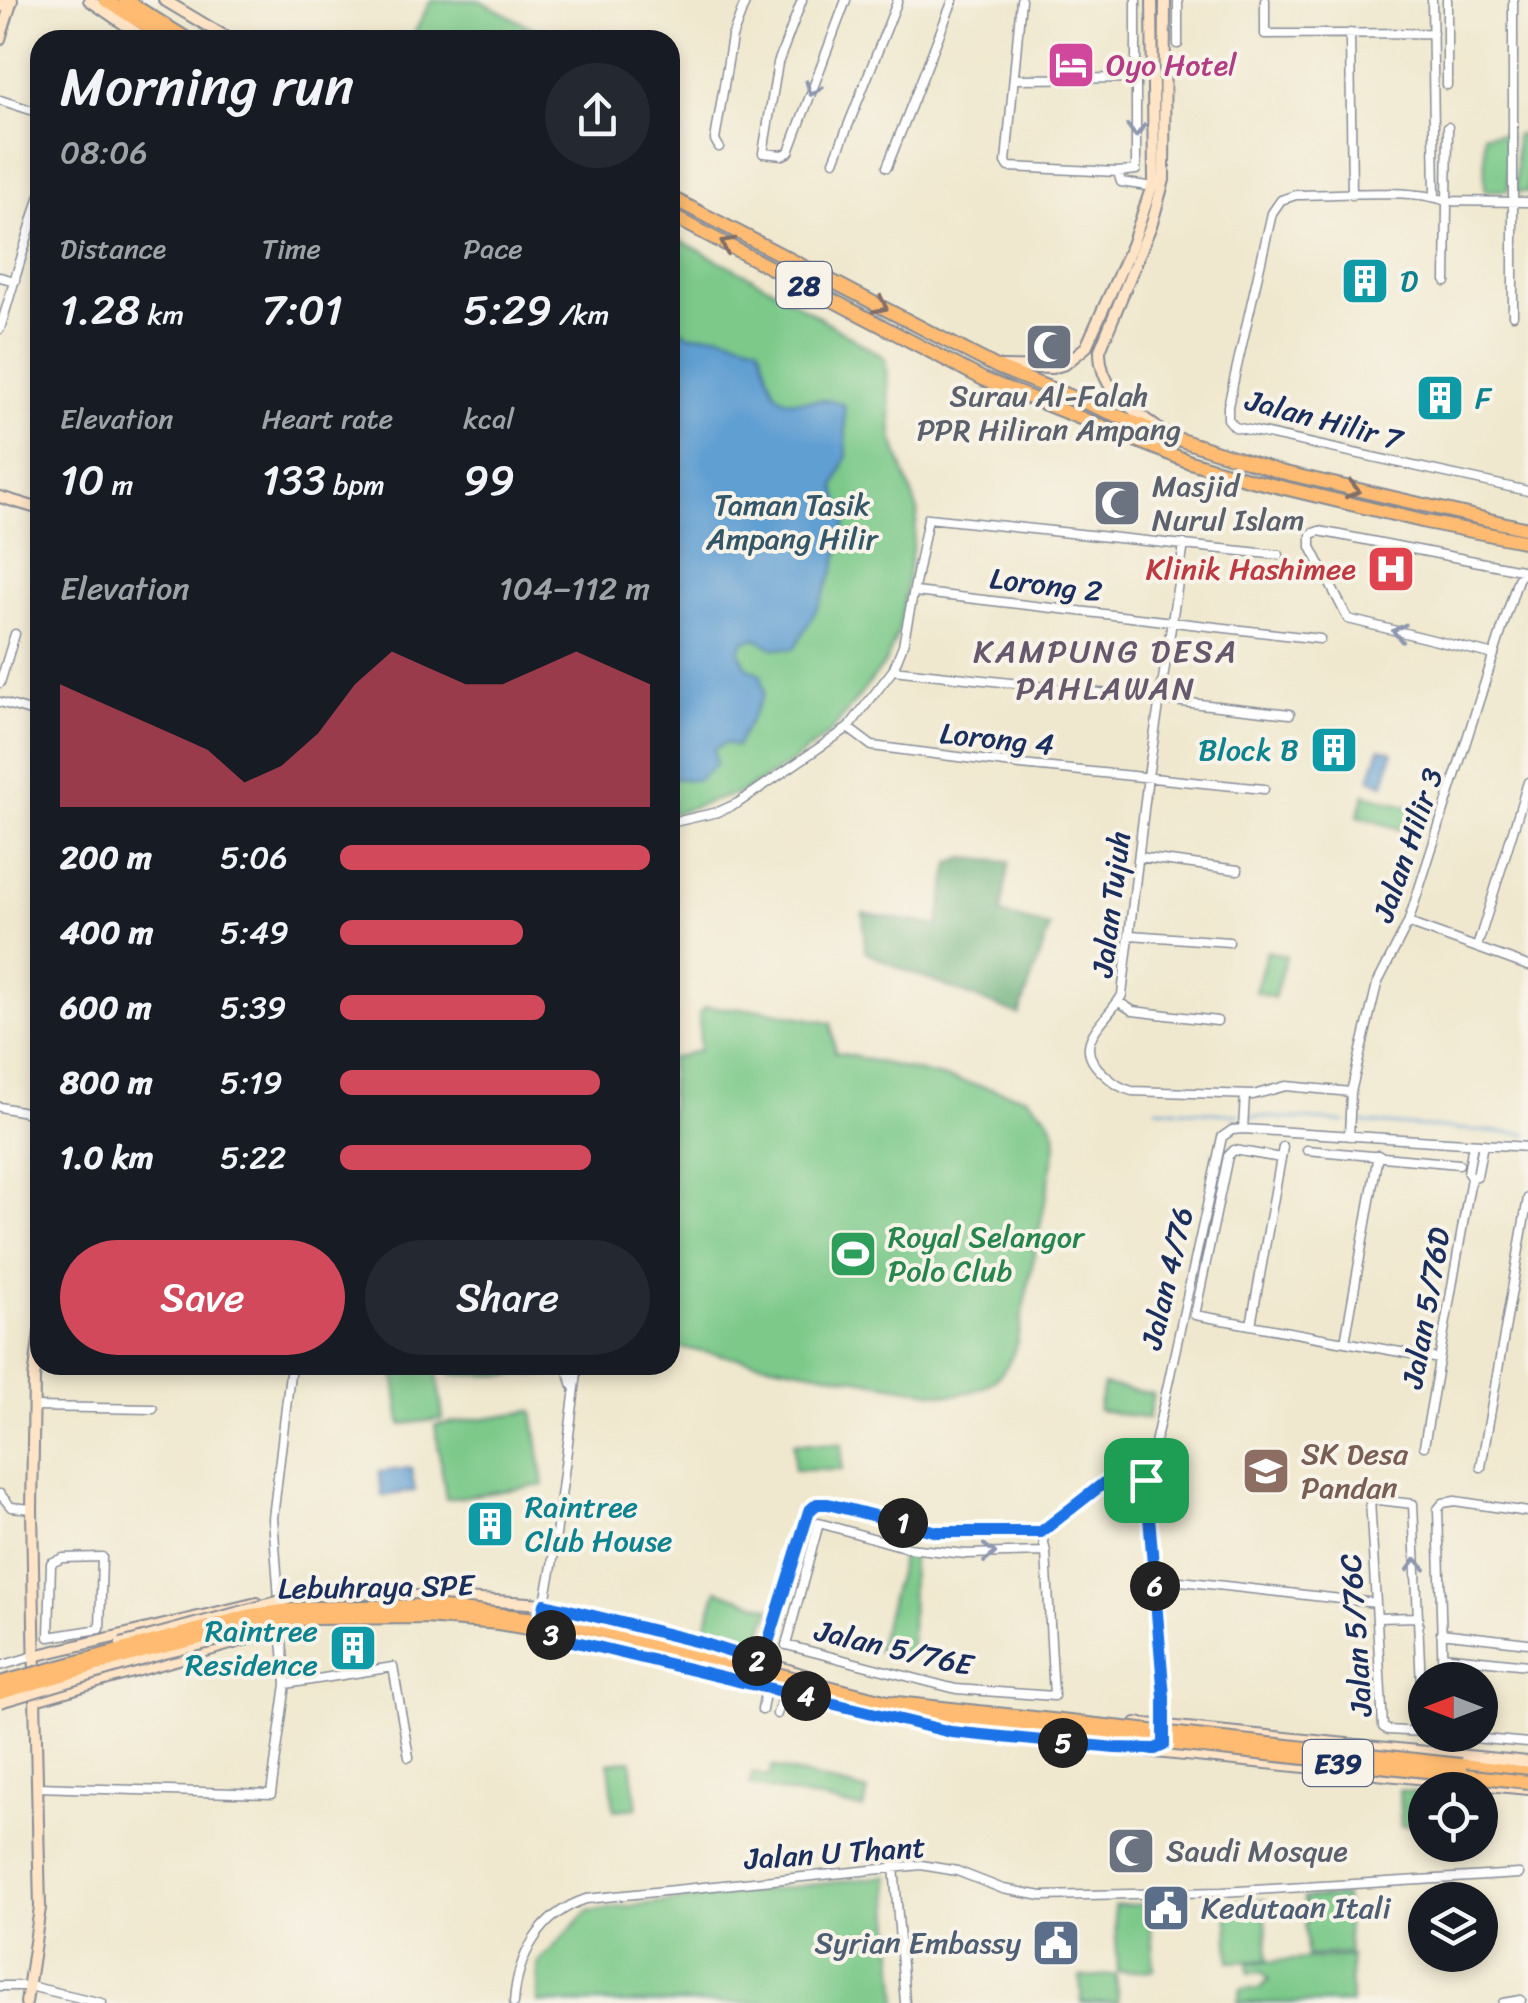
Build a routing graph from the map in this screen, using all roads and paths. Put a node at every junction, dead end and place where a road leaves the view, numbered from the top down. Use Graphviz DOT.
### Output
graph roads {
  1 [pos="12,0"];
  2 [pos="88,0"];
  3 [pos="105,0"];
  4 [pos="125,0"];
  5 [pos="164,0"];
  6 [pos="746,0"];
  7 [pos="802,0"];
  8 [pos="846,0"];
  9 [pos="898,0"];
  10 [pos="953,0"];
  11 [pos="1022,0"];
  12 [pos="1136,0"];
  13 [pos="1152,0"];
  14 [pos="1165,0"];
  15 [pos="1178,0"];
  16 [pos="1264,0"];
  17 [pos="1432,0"];
  18 [pos="1447,0"];
  19 [pos="1513,0"];
  20 [pos="132,30"];
  21 [pos="153,30"];
  22 [pos="173,30"];
  23 [pos="215,30"];
  24 [pos="1350,33"];
  25 [pos="1433,33"];
  26 [pos="0,40"];
  27 [pos="1178,44"];
  28 [pos="1136,78"];
  29 [pos="1014,79"];
  30 [pos="1448,86"];
  31 [pos="0,100"];
  32 [pos="30,110"];
  33 [pos="1448,127"];
  34 [pos="719,148"];
  35 [pos="834,161"];
  36 [pos="887,168"];
  37 [pos="1118,172"];
  38 [pos="1153,187"];
  39 [pos="1352,195"];
  40 [pos="1435,196"];
  41 [pos="1446,201"];
  42 [pos="680,202"];
  43 [pos="1512,202"];
  44 [pos="1528,202"];
  45 [pos="680,219"];
  46 [pos="30,229"];
  47 [pos="0,277"];
  48 [pos="14,281"];
  49 [pos="1446,282"];
  50 [pos="1512,315"];
  51 [pos="0,328"];
  52 [pos="997,367"];
  53 [pos="1168,436"];
  54 [pos="1528,491"];
  55 [pos="0,497"];
  56 [pos="30,506"];
  57 [pos="1528,529"];
  58 [pos="1500,530"];
  59 [pos="1528,542"];
  60 [pos="1184,544"];
  61 [pos="1280,555"];
  62 [pos="1526,571"];
  63 [pos="915,592"];
  64 [pos="1172,622"];
  65 [pos="15,634"];
  66 [pos="1320,638"];
  67 [pos="1494,654"];
  68 [pos="893,670"];
  69 [pos="0,683"];
  70 [pos="1160,698"];
  71 [pos="0,702"];
  72 [pos="30,711"];
  73 [pos="1290,714"];
  74 [pos="848,728"];
  75 [pos="1148,776"];
  76 [pos="1528,782"];
  77 [pos="1264,789"];
  78 [pos="680,821"];
  79 [pos="1139,857"];
  80 [pos="1238,870"];
  81 [pos="1408,923"];
  82 [pos="1130,935"];
  83 [pos="1229,942"];
  84 [pos="1477,947"];
  85 [pos="1528,966"];
  86 [pos="1119,1002"];
  87 [pos="1216,1021"];
  88 [pos="1350,1092"];
  89 [pos="1245,1100"];
  90 [pos="0,1108"];
  91 [pos="30,1113"];
  92 [pos="1243,1130"];
  93 [pos="1349,1132"];
  94 [pos="1478,1144"];
  95 [pos="1283,1147"];
  96 [pos="1528,1147"];
  97 [pos="1308,1150"];
  98 [pos="1378,1155"];
  99 [pos="1281,1158"];
  100 [pos="1458,1164"];
  101 [pos="1528,1198"];
  102 [pos="1252,1325"];
  103 [pos="1345,1342"];
  104 [pos="1439,1359"];
  105 [pos="37,1375"];
  106 [pos="290,1375"];
  107 [pos="569,1375"];
  108 [pos="576,1375"];
  109 [pos="574,1390"];
  110 [pos="34,1407"];
  111 [pos="153,1409"];
  112 [pos="1424,1446"];
  113 [pos="1481,1468"];
  114 [pos="1146,1480"];
  115 [pos="0,1494"];
  116 [pos="32,1510"];
  117 [pos="1528,1512"];
  118 [pos="1041,1532"];
  119 [pos="1046,1552"];
  120 [pos="32,1567"];
  121 [pos="51,1567"];
  122 [pos="1154,1578"];
  123 [pos="283,1599"];
  124 [pos="1376,1603"];
  125 [pos="545,1604"];
  126 [pos="1418,1617"];
  127 [pos="1377,1618"];
  128 [pos="285,1628"];
  129 [pos="539,1633"];
  130 [pos="1441,1634"];
  131 [pos="1528,1643"];
  132 [pos="34,1656"];
  133 [pos="1442,1656"];
  134 [pos="762,1662"];
  135 [pos="1420,1662"];
  136 [pos="1442,1662"];
  137 [pos="1528,1664"];
  138 [pos="0,1666"];
  139 [pos="0,1681"];
  140 [pos="286,1684"];
  141 [pos="766,1687"];
  142 [pos="784,1691"];
  143 [pos="0,1693"];
  144 [pos="35,1700"];
  145 [pos="0,1702"];
  146 [pos="762,1710"];
  147 [pos="777,1714"];
  148 [pos="1408,1731"];
  149 [pos="1164,1735"];
  150 [pos="1498,1741"];
  151 [pos="1528,1744"];
  152 [pos="1115,1748"];
  153 [pos="1408,1750"];
  154 [pos="1445,1752"];
  155 [pos="409,1756"];
  156 [pos="1221,1758"];
  157 [pos="1528,1762"];
  158 [pos="1528,1780"];
  159 [pos="37,1787"];
  160 [pos="894,1866"];
  161 [pos="1519,1874"];
  162 [pos="0,1986"];
  163 [pos="29,1986"];
  164 [pos="1521,2000"];
  165 [pos="26,2003"];
  166 [pos="102,2003"];
  167 [pos="514,2003"];
  168 [pos="905,2003"];
  169 [pos="1503,2003"];
  1 -- 26 [label="street"];
  2 -- 20 [label="street"];
  3 -- 21 [label="highway"];
  4 -- 22 [label="highway"];
  5 -- 23 [label="street"];
  6 -- 34 [label="street"];
  8 -- 7 [label="street, one-way"];
  9 -- 35 [label="street"];
  10 -- 36 [label="street"];
  11 -- 29 [label="street"];
  12 -- 28 [label="street"];
  13 -- 38 [label="street"];
  14 -- 53 [label="street"];
  15 -- 27 [label="street"];
  16 -- 24 [label="street"];
  17 -- 25 [label="street"];
  18 -- 30 [label="street"];
  19 -- 43 [label="street"];
  24 -- 25 [label="street"];
  24 -- 39 [label="street"];
  25 -- 40 [label="street"];
  28 -- 29 [label="street"];
  28 -- 37 [label="street, one-way"];
  29 -- 37 [label="street"];
  31 -- 32 [label="street"];
  33 -- 41 [label="street"];
  37 -- 38 [label="street"];
  38 -- 52 [label="street"];
  39 -- 40 [label="street"];
  39 -- 54 [label="street, Jalan Hilir 7"];
  40 -- 41 [label="street"];
  41 -- 43 [label="street"];
  41 -- 49 [label="street"];
  42 -- 52 [label="highway, 28, one-way"];
  43 -- 44 [label="street"];
  43 -- 50 [label="street"];
  58 -- 45 [label="highway, 28, one-way"];
  46 -- 48 [label="street"];
  47 -- 48 [label="street"];
  48 -- 51 [label="street"];
  52 -- 53 [label="highway, 28"];
  53 -- 58 [label="highway, 28, one-way"];
  55 -- 56 [label="street"];
  57 -- 58 [label="highway, 28"];
  58 -- 59 [label="highway, 28"];
  60 -- 61 [label="street"];
  60 -- 63 [label="street"];
  60 -- 64 [label="street, Jalan Tujuh"];
  62 -- 67 [label="street, Jalan Hilir 3"];
  67 -- 62 [label="street, one-way"];
  63 -- 64 [label="street, Lorong 2"];
  63 -- 68 [label="street"];
  64 -- 66 [label="street, Lorong 2"];
  64 -- 70 [label="street, Jalan Tujuh"];
  65 -- 69 [label="street"];
  67 -- 81 [label="street, Jalan Hilir 3"];
  68 -- 70 [label="street"];
  68 -- 74 [label="street"];
  70 -- 73 [label="street"];
  70 -- 75 [label="street, Jalan Tujuh"];
  71 -- 72 [label="street"];
  74 -- 75 [label="street, Lorong 4"];
  74 -- 78 [label="street"];
  75 -- 77 [label="street, Lorong 4"];
  75 -- 79 [label="street, Jalan Tujuh"];
  76 -- 84 [label="street"];
  79 -- 80 [label="street"];
  79 -- 82 [label="street, Jalan Tujuh"];
  81 -- 84 [label="street"];
  81 -- 88 [label="street, Jalan Hilir 3"];
  82 -- 83 [label="street"];
  82 -- 86 [label="street, Jalan Tujuh"];
  84 -- 85 [label="street"];
  86 -- 87 [label="street"];
  86 -- 89 [label="street, Jalan Tujuh"];
  88 -- 89 [label="street"];
  88 -- 93 [label="street, Jalan Hilir 3"];
  89 -- 92 [label="street"];
  90 -- 91 [label="street"];
  92 -- 93 [label="street"];
  92 -- 114 [label="street, Jalan 4/76"];
  93 -- 94 [label="street"];
  94 -- 96 [label="street"];
  94 -- 104 [label="street, Jalan 5/76D"];
  95 -- 99 [label="street"];
  97 -- 98 [label="street"];
  98 -- 100 [label="street"];
  98 -- 103 [label="street"];
  99 -- 102 [label="street"];
  99 -- 102 [label="street"];
  101 -- 113 [label="street"];
  102 -- 103 [label="street"];
  103 -- 104 [label="street"];
  104 -- 112 [label="street, Jalan 5/76D"];
  105 -- 110 [label="street"];
  106 -- 123 [label="street"];
  107 -- 109 [label="street"];
  108 -- 109 [label="street"];
  109 -- 125 [label="street"];
  110 -- 111 [label="street"];
  110 -- 116 [label="street"];
  114 -- 118 [label="street"];
  114 -- 122 [label="street, Jalan 4/76"];
  115 -- 116 [label="street"];
  116 -- 120 [label="street"];
  117 -- 130 [label="street"];
  118 -- 119 [label="street"];
  118 -- 134 [label="street"];
  119 -- 119 [label="street, Jalan 5/76E, one-way"];
  120 -- 121 [label="street"];
  120 -- 132 [label="street"];
  121 -- 121 [label="street"];
  122 -- 124 [label="street"];
  122 -- 149 [label="street, Jalan 4/76"];
  123 -- 125 [label="street"];
  123 -- 132 [label="street"];
  123 -- 139 [label="street, bridge"];
  126 -- 124 [label="street, Jalan 5/76C, one-way"];
  124 -- 127 [label="street, Jalan 5/76C"];
  125 -- 129 [label="street"];
  125 -- 134 [label="street"];
  126 -- 127 [label="street"];
  126 -- 135 [label="street"];
  127 -- 148 [label="street, Jalan 5/76C"];
  128 -- 129 [label="street"];
  128 -- 140 [label="street"];
  128 -- 144 [label="street"];
  128 -- 145 [label="street, bridge"];
  129 -- 141 [label="street"];
  130 -- 131 [label="street"];
  130 -- 133 [label="street"];
  132 -- 138 [label="street"];
  132 -- 144 [label="street"];
  133 -- 136 [label="street"];
  133 -- 137 [label="street"];
  134 -- 149 [label="street"];
  139 -- 158 [label="highway, Lebuhraya SPE / E39, bridge"];
  140 -- 155 [label="street"];
  140 -- 159 [label="street"];
  141 -- 142 [label="street"];
  141 -- 146 [label="street"];
  142 -- 147 [label="street"];
  142 -- 152 [label="street"];
  143 -- 158 [label="highway, Lebuhraya SPE / E39, bridge"];
  144 -- 159 [label="street"];
  149 -- 152 [label="street"];
  149 -- 153 [label="street"];
  149 -- 156 [label="street"];
  149 -- 158 [label="street"];
  150 -- 151 [label="street"];
  152 -- 156 [label="street"];
  154 -- 157 [label="street"];
  156 -- 158 [label="street"];
  159 -- 163 [label="street"];
  160 -- 161 [label="street, Jalan U Thant"];
  160 -- 167 [label="street, Jalan U Thant"];
  160 -- 168 [label="street"];
  162 -- 163 [label="street"];
  163 -- 165 [label="street"];
  163 -- 166 [label="street"];
  164 -- 169 [label="street"];
}
